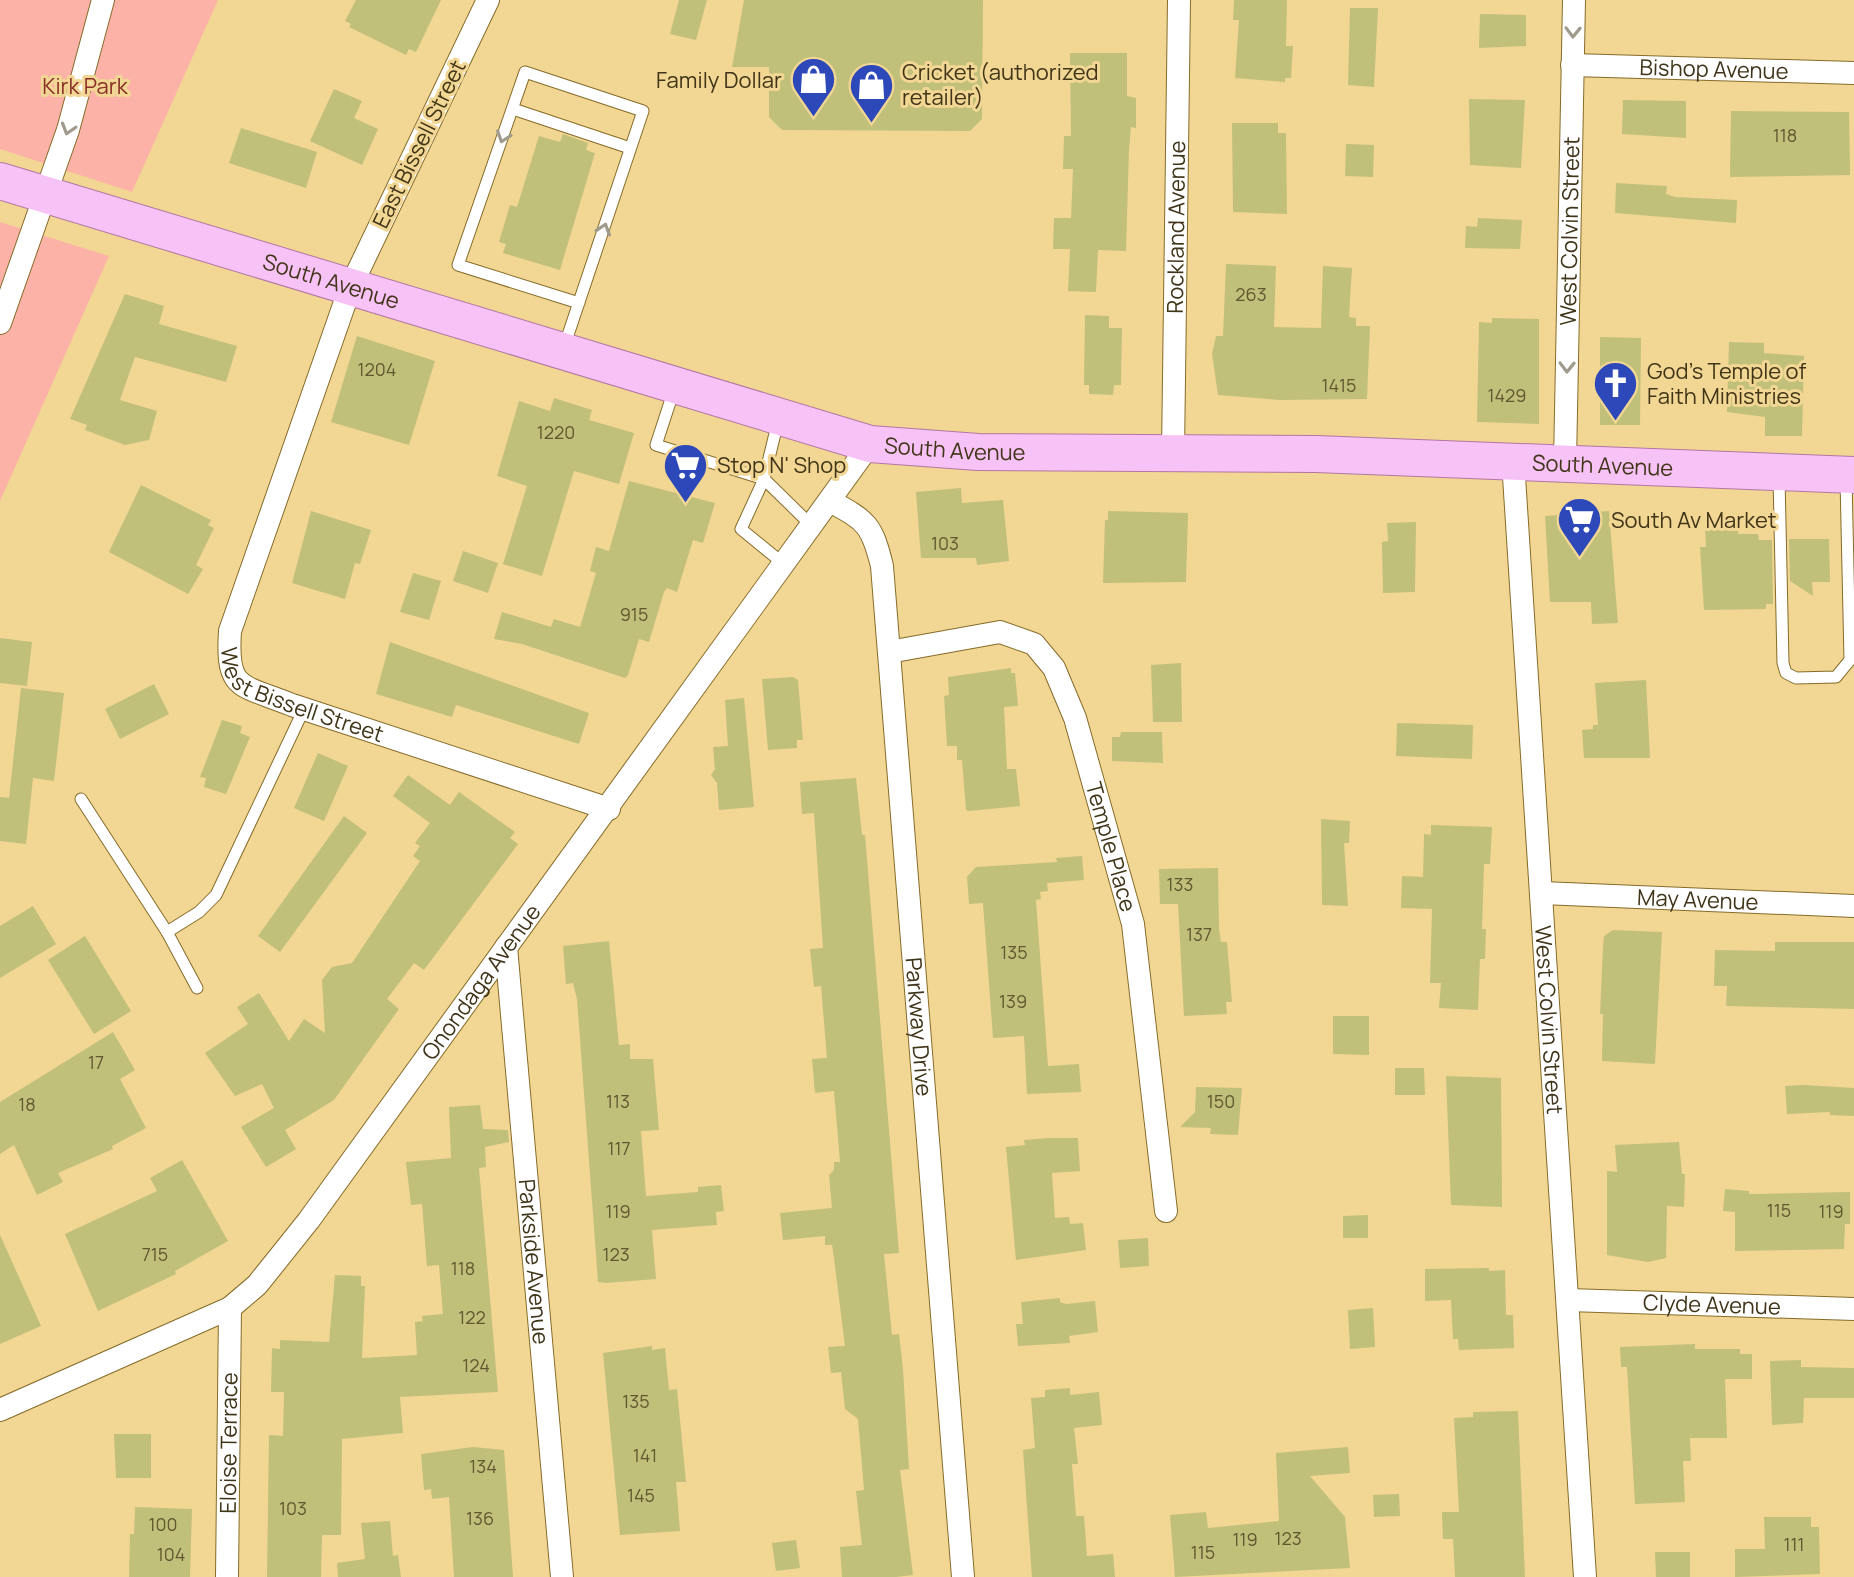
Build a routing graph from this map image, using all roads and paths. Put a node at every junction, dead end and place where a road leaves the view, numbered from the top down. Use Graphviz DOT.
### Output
graph roads {
  1 [pos="103,0"];
  2 [pos="488,0"];
  3 [pos="1179,0"];
  4 [pos="1574,0"];
  5 [pos="1572,65"];
  6 [pos="1854,73"];
  7 [pos="513,109"];
  8 [pos="630,148"];
  9 [pos="0,181"];
  10 [pos="46,194"];
  11 [pos="350,288"];
  12 [pos="579,303"];
  13 [pos="0,323"];
  14 [pos="562,352"];
  15 [pos="675,385"];
  16 [pos="779,416"];
  17 [pos="870,444"];
  18 [pos="1173,453"];
  19 [pos="1513,461"];
  20 [pos="1565,463"];
  21 [pos="1779,472"];
  22 [pos="1850,475"];
  23 [pos="764,479"];
  24 [pos="830,501"];
  25 [pos="812,526"];
  26 [pos="785,566"];
  27 [pos="889,652"];
  28 [pos="304,709"];
  29 [pos="81,799"];
  30 [pos="609,809"];
  31 [pos="1542,893"];
  32 [pos="1854,906"];
  33 [pos="167,932"];
  34 [pos="506,947"];
  35 [pos="197,988"];
  36 [pos="1166,1211"];
  37 [pos="1568,1300"];
  38 [pos="230,1308"];
  39 [pos="1854,1309"];
  40 [pos="0,1410"];
  41 [pos="227,1577"];
  42 [pos="562,1577"];
  43 [pos="963,1577"];
  44 [pos="1585,1577"];
  1 -- 10 [label="street, one-way"];
  2 -- 11 [label="street, East Bissell Street"];
  3 -- 18 [label="street, Rockland Avenue"];
  4 -- 5 [label="street, West Colvin Street, one-way"];
  5 -- 6 [label="street, Bishop Avenue"];
  5 -- 20 [label="street, West Colvin Street, one-way"];
  7 -- 8 [label="lane"];
  7 -- 8 [label="lane"];
  7 -- 12 [label="lane, one-way"];
  12 -- 8 [label="lane, one-way"];
  9 -- 10 [label="main road, South Avenue"];
  10 -- 11 [label="main road, South Avenue"];
  10 -- 13 [label="street"];
  11 -- 14 [label="main road, South Avenue"];
  11 -- 28 [label="street, West Bissell Street"];
  12 -- 14 [label="lane"];
  14 -- 15 [label="main road, South Avenue"];
  15 -- 16 [label="main road, South Avenue"];
  15 -- 23 [label="lane"];
  16 -- 17 [label="main road, South Avenue"];
  16 -- 23 [label="lane"];
  17 -- 18 [label="main road, South Avenue"];
  17 -- 24 [label="street, Onondaga Avenue"];
  18 -- 19 [label="main road, South Avenue"];
  19 -- 20 [label="main road, South Avenue"];
  19 -- 31 [label="street, West Colvin Street"];
  20 -- 21 [label="main road, South Avenue"];
  21 -- 22 [label="main road, South Avenue"];
  21 -- 22 [label="lane"];
  23 -- 25 [label="lane"];
  23 -- 26 [label="lane"];
  24 -- 25 [label="street, Onondaga Avenue"];
  24 -- 27 [label="street, Parkway Drive"];
  25 -- 26 [label="street, Onondaga Avenue"];
  26 -- 30 [label="street, Onondaga Avenue"];
  27 -- 36 [label="street, Temple Place"];
  27 -- 43 [label="street, Parkway Drive"];
  28 -- 30 [label="street, West Bissell Street"];
  28 -- 33 [label="lane"];
  29 -- 33 [label="lane"];
  30 -- 34 [label="street, Onondaga Avenue"];
  31 -- 32 [label="street, May Avenue"];
  31 -- 37 [label="street, West Colvin Street"];
  33 -- 35 [label="lane"];
  34 -- 38 [label="street, Onondaga Avenue"];
  34 -- 42 [label="street, Parkside Avenue"];
  37 -- 39 [label="street, Clyde Avenue"];
  37 -- 44 [label="street, West Colvin Street"];
  38 -- 40 [label="street, Onondaga Avenue"];
  38 -- 41 [label="street, Eloise Terrace"];
}
